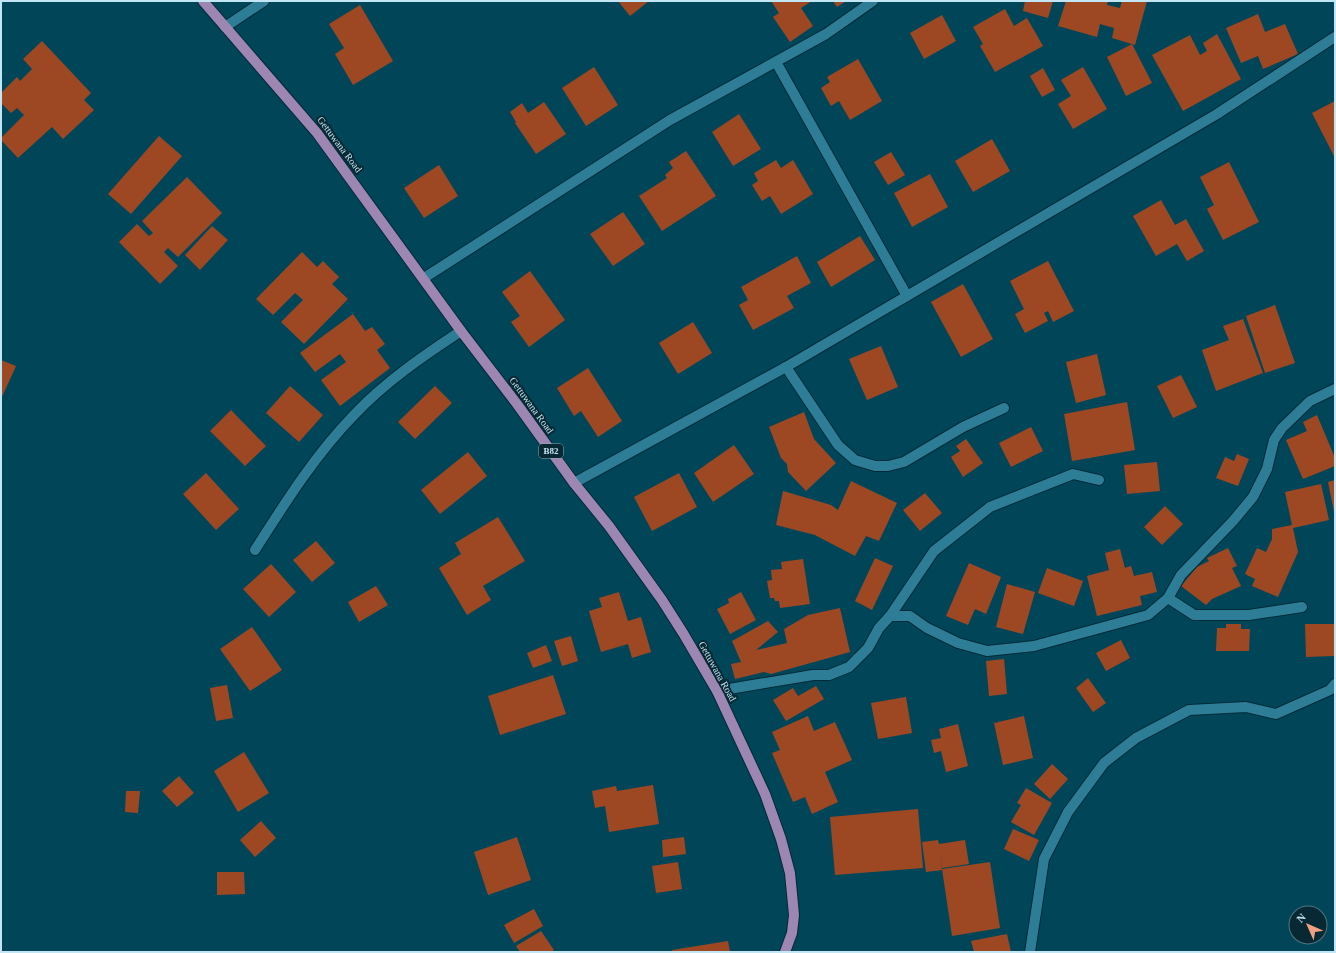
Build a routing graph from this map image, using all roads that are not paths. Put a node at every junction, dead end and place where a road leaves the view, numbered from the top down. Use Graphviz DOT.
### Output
graph roads {
  1 [pos="203,1"];
  2 [pos="264,1"];
  3 [pos="873,1"];
  4 [pos="225,27"];
  5 [pos="1335,37"];
  6 [pos="776,62"];
  7 [pos="424,278"];
  8 [pos="907,296"];
  9 [pos="461,331"];
  10 [pos="786,367"];
  11 [pos="1335,389"];
  12 [pos="1004,408"];
  13 [pos="1099,480"];
  14 [pos="574,483"];
  15 [pos="255,550"];
  16 [pos="1168,598"];
  17 [pos="1302,607"];
  18 [pos="890,616"];
  19 [pos="1335,684"];
  20 [pos="717,691"];
  21 [pos="785,952"];
  22 [pos="1030,952"];
  1 -- 4 [label="main road, Gettuwana Road / B82"];
  2 -- 4 [label="street"];
  3 -- 6 [label="street"];
  4 -- 7 [label="main road, Gettuwana Road / B82"];
  5 -- 8 [label="street"];
  6 -- 7 [label="street"];
  6 -- 8 [label="street"];
  7 -- 9 [label="main road, Gettuwana Road / B82"];
  8 -- 10 [label="street"];
  9 -- 14 [label="main road, Gettuwana Road / B82"];
  9 -- 15 [label="street"];
  10 -- 12 [label="street"];
  10 -- 14 [label="street"];
  11 -- 16 [label="street"];
  13 -- 18 [label="street"];
  14 -- 20 [label="main road, Gettuwana Road / B82"];
  16 -- 17 [label="street"];
  16 -- 18 [label="street"];
  18 -- 20 [label="street"];
  19 -- 22 [label="street"];
  20 -- 21 [label="main road, Gettuwana Road / B82"];
}
